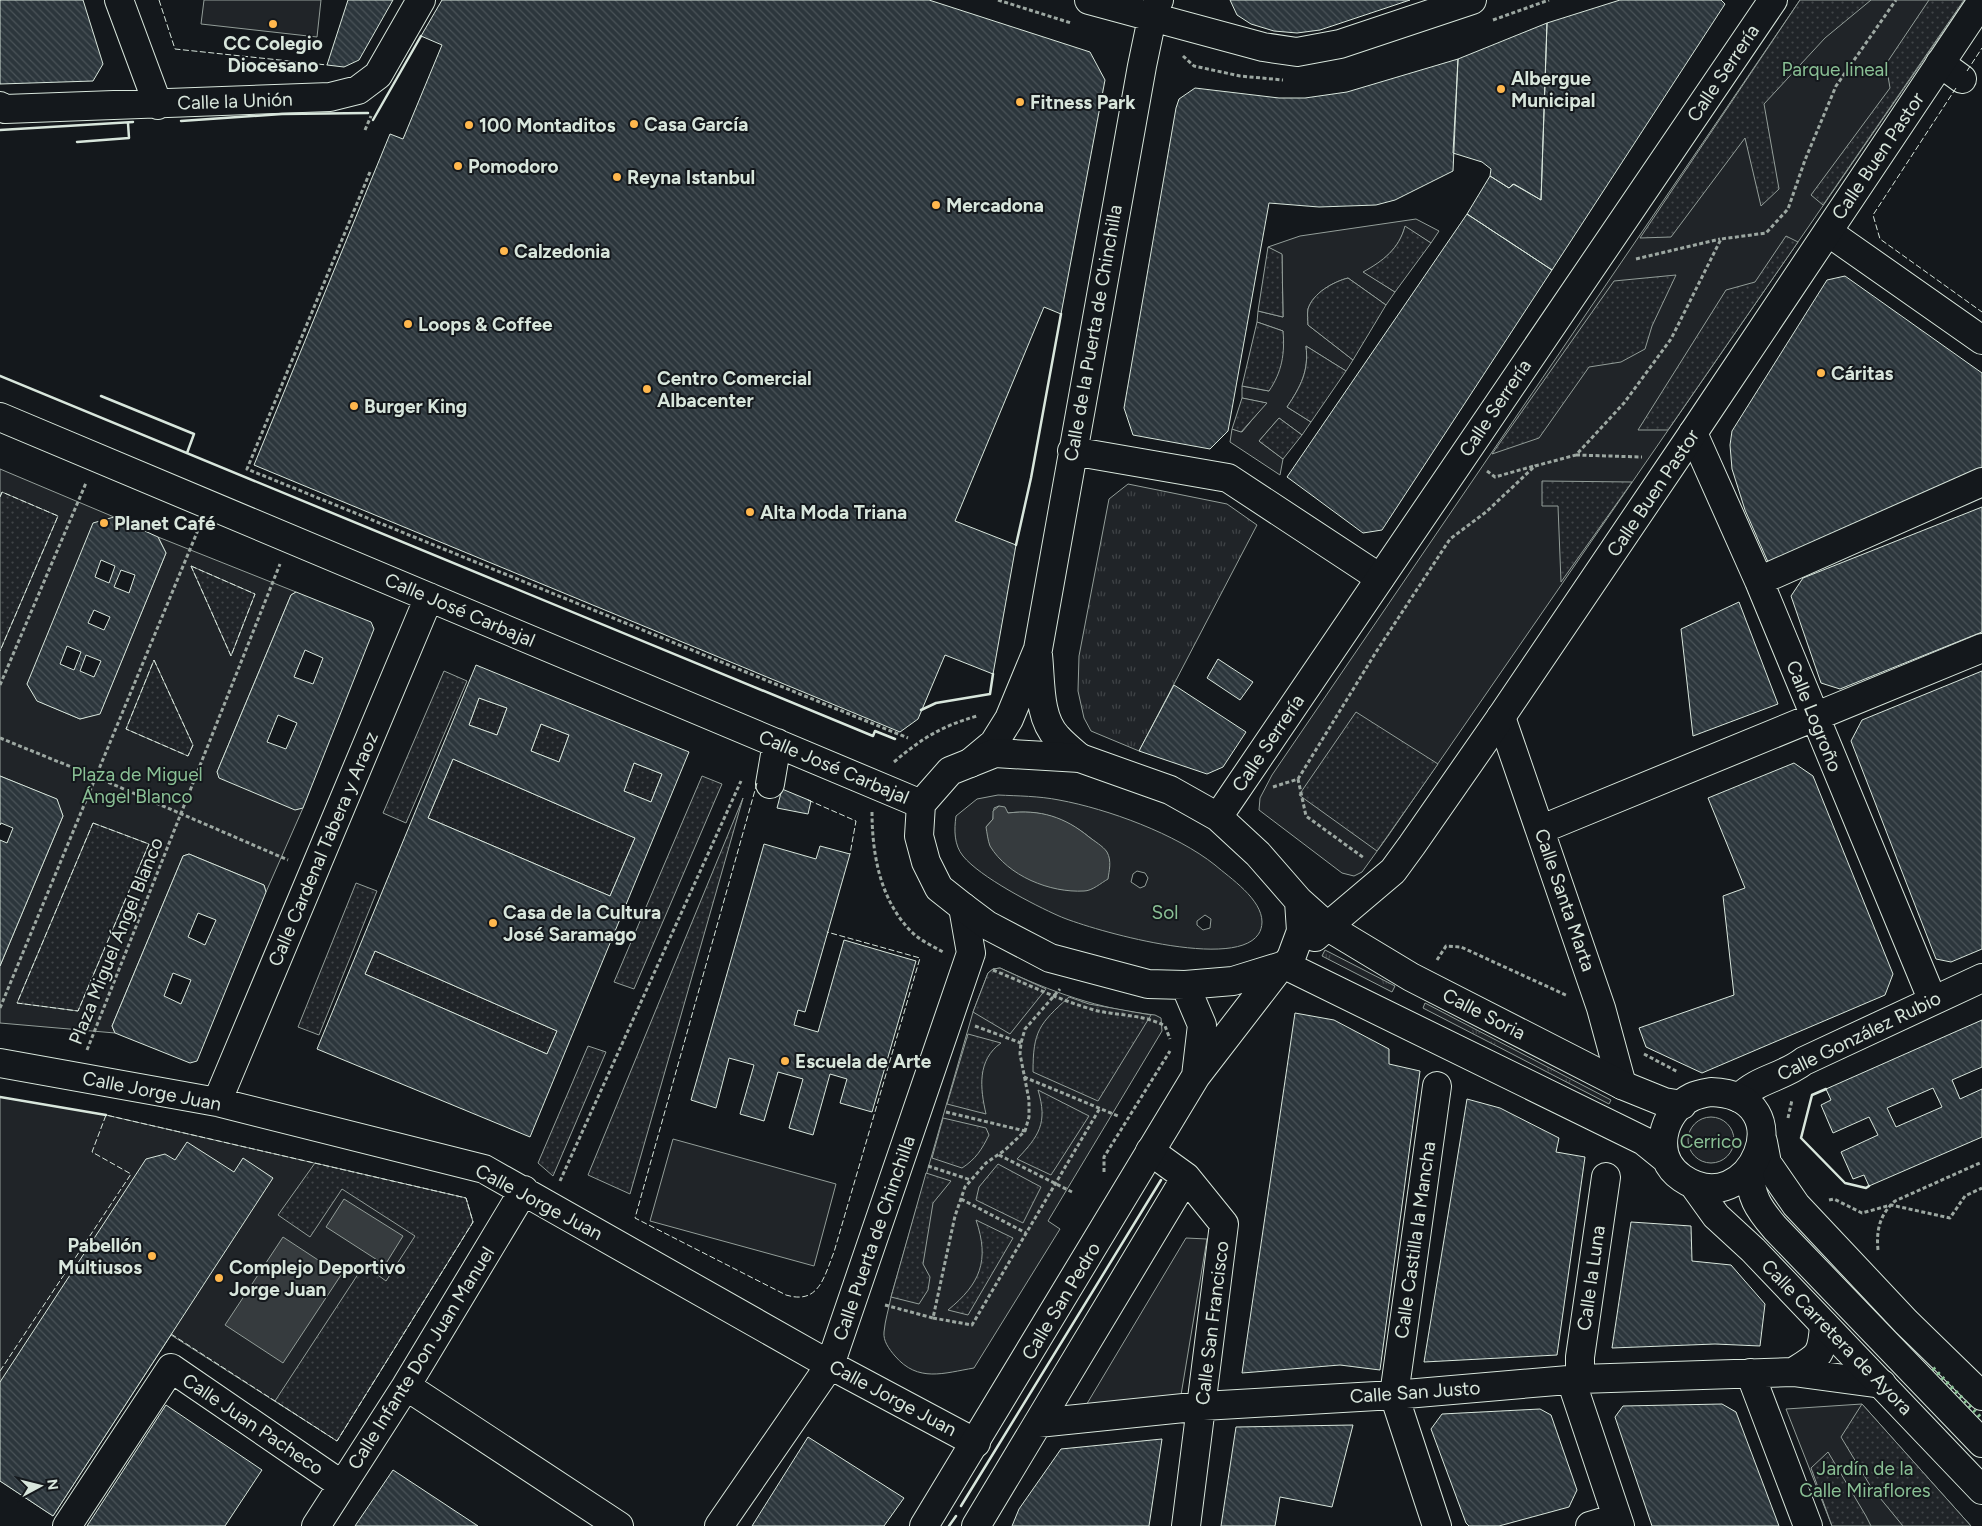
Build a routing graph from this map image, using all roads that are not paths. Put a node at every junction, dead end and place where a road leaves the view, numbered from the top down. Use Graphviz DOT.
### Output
graph roads {
  1 [pos="119,0"];
  2 [pos="421,0"];
  3 [pos="1090,0"];
  4 [pos="1472,0"];
  5 [pos="1773,0"];
  6 [pos="1982,1"];
  7 [pos="1156,9"];
  8 [pos="1940,63"];
  9 [pos="1962,79"];
  10 [pos="158,105"];
  11 [pos="0,106"];
  12 [pos="1828,232"];
  13 [pos="1982,340"];
  14 [pos="0,417"];
  15 [pos="1693,434"];
  16 [pos="1072,452"];
  17 [pos="1982,482"];
  18 [pos="1380,578"];
  19 [pos="1759,581"];
  20 [pos="429,597"];
  21 [pos="1982,648"];
  22 [pos="1038,649"];
  23 [pos="1502,717"];
  24 [pos="1814,718"];
  25 [pos="777,743"];
  26 [pos="1080,758"];
  27 [pos="970,763"];
  28 [pos="770,784"];
  29 [pos="920,804"];
  30 [pos="1218,817"];
  31 [pos="1542,829"];
  32 [pos="1299,901"];
  33 [pos="962,907"];
  34 [pos="1328,927"];
  35 [pos="1002,934"];
  36 [pos="971,953"];
  37 [pos="1285,963"];
  38 [pos="1982,978"];
  39 [pos="1185,985"];
  40 [pos="1932,999"];
  41 [pos="0,1063"];
  42 [pos="1196,1076"];
  43 [pos="1622,1085"];
  44 [pos="1437,1086"];
  45 [pos="1739,1098"];
  46 [pos="217,1102"];
  47 [pos="1682,1105"];
  48 [pos="1763,1142"];
  49 [pos="1150,1152"];
  50 [pos="1665,1158"];
  51 [pos="1749,1169"];
  52 [pos="1186,1176"];
  53 [pos="1606,1177"];
  54 [pos="1693,1184"];
  55 [pos="524,1190"];
  56 [pos="1824,1325"];
  57 [pos="830,1365"];
  58 [pos="1793,1372"];
  59 [pos="1750,1373"];
  60 [pos="1575,1380"];
  61 [pos="1882,1384"];
  62 [pos="406,1386"];
  63 [pos="1394,1395"];
  64 [pos="1982,1396"];
  65 [pos="1202,1406"];
  66 [pos="1038,1423"];
  67 [pos="976,1443"];
  68 [pos="1982,1443"];
  69 [pos="342,1485"];
  70 [pos="1982,1490"];
  71 [pos="1618,1522"];
  72 [pos="66,1526"];
  73 [pos="316,1526"];
  74 [pos="619,1526"];
  75 [pos="719,1526"];
  76 [pos="924,1526"];
  77 [pos="976,1526"];
  78 [pos="1186,1526"];
  79 [pos="1437,1526"];
  80 [pos="1590,1526"];
  81 [pos="1808,1526"];
  1 -- 10 [label="street"];
  2 -- 10 [label="street, Calle la Unión"];
  3 -- 7 [label="street"];
  4 -- 7 [label="street"];
  5 -- 18 [label="street, Calle Serrería"];
  6 -- 8 [label="street, Calle Buen Pastor"];
  7 -- 16 [label="street, Calle de la Puerta de Chinchilla"];
  8 -- 9 [label="street"];
  8 -- 12 [label="street, Calle Buen Pastor"];
  10 -- 11 [label="street, Calle la Unión"];
  12 -- 13 [label="street"];
  12 -- 15 [label="street, Calle Buen Pastor"];
  14 -- 20 [label="street, Calle José Carbajal"];
  15 -- 19 [label="street, Calle Logroño"];
  15 -- 23 [label="street, Calle Buen Pastor"];
  16 -- 18 [label="street"];
  16 -- 22 [label="street, Calle de la Puerta de Chinchilla"];
  17 -- 19 [label="street"];
  18 -- 30 [label="street, Calle Serrería"];
  19 -- 24 [label="street, Calle Logroño"];
  20 -- 25 [label="street, Calle José Carbajal"];
  20 -- 46 [label="street, Calle Cardenal Tabera y Araoz"];
  21 -- 24 [label="street"];
  22 -- 26 [label="street, Calle de la Puerta de Chinchilla"];
  22 -- 27 [label="street, Calle de la Puerta de Chinchilla"];
  23 -- 31 [label="street, Calle Santa Marta"];
  23 -- 34 [label="street, Calle Buen Pastor"];
  24 -- 31 [label="street"];
  24 -- 40 [label="street, Calle Logroño"];
  25 -- 28 [label="street"];
  25 -- 29 [label="street, Calle José Carbajal"];
  26 -- 27 [label="street"];
  26 -- 30 [label="street, Calle Soria"];
  27 -- 29 [label="street"];
  29 -- 33 [label="street"];
  30 -- 32 [label="street, Calle Soria"];
  31 -- 43 [label="street, Calle Santa Marta"];
  32 -- 34 [label="street, Calle Soria"];
  32 -- 37 [label="street"];
  33 -- 35 [label="street"];
  33 -- 36 [label="street"];
  34 -- 37 [label="street, Calle Buen Pastor"];
  34 -- 43 [label="street, Calle Soria"];
  35 -- 36 [label="street"];
  35 -- 39 [label="street"];
  36 -- 57 [label="street, Calle Puerta de Chinchilla"];
  37 -- 39 [label="street"];
  37 -- 42 [label="street, Calle San Pedro"];
  37 -- 50 [label="street"];
  38 -- 40 [label="street, Calle González Rubio"];
  39 -- 42 [label="street, Calle San Pedro"];
  40 -- 45 [label="street, Calle González Rubio"];
  41 -- 46 [label="street, Calle Jorge Juan"];
  42 -- 49 [label="street, Calle San Pedro"];
  43 -- 47 [label="street, Calle Soria"];
  44 -- 63 [label="street, Calle Castilla la Mancha"];
  45 -- 47 [label="street"];
  45 -- 48 [label="street"];
  46 -- 55 [label="street, Calle Jorge Juan"];
  47 -- 50 [label="street"];
  48 -- 51 [label="street"];
  48 -- 64 [label="street"];
  49 -- 52 [label="street, Calle San Francisco"];
  49 -- 67 [label="street, Calle San Pedro"];
  50 -- 54 [label="street"];
  51 -- 54 [label="street"];
  51 -- 68 [label="street, Calle Carretera de Ayora"];
  52 -- 65 [label="street, Calle San Francisco"];
  52 -- 66 [label="street"];
  53 -- 60 [label="street, Calle la Luna"];
  54 -- 56 [label="street, Calle Carretera de Ayora"];
  55 -- 57 [label="street, Calle Jorge Juan"];
  55 -- 62 [label="street, Calle Infante Don Juan Manuel"];
  56 -- 58 [label="street"];
  56 -- 61 [label="street, Calle Carretera de Ayora"];
  57 -- 67 [label="street, Calle Jorge Juan"];
  57 -- 75 [label="street, Calle Puerta de Chinchilla"];
  58 -- 59 [label="street, Calle San Justo"];
  58 -- 61 [label="street, Calle San Justo"];
  59 -- 60 [label="street, Calle San Justo"];
  59 -- 81 [label="street"];
  60 -- 63 [label="street, Calle San Justo"];
  60 -- 71 [label="street, Calle la Luna"];
  61 -- 70 [label="street, Calle Carretera de Ayora"];
  62 -- 69 [label="street, Calle Infante Don Juan Manuel"];
  62 -- 74 [label="street"];
  63 -- 65 [label="street, Calle San Justo"];
  63 -- 79 [label="street"];
  65 -- 66 [label="street, Calle San Justo"];
  65 -- 78 [label="street, Calle San Francisco"];
  66 -- 77 [label="street"];
  67 -- 76 [label="street, Calle San Pedro"];
  69 -- 72 [label="street, Calle Juan Pacheco"];
  69 -- 73 [label="street, Calle Infante Don Juan Manuel"];
  71 -- 80 [label="street"];
}
